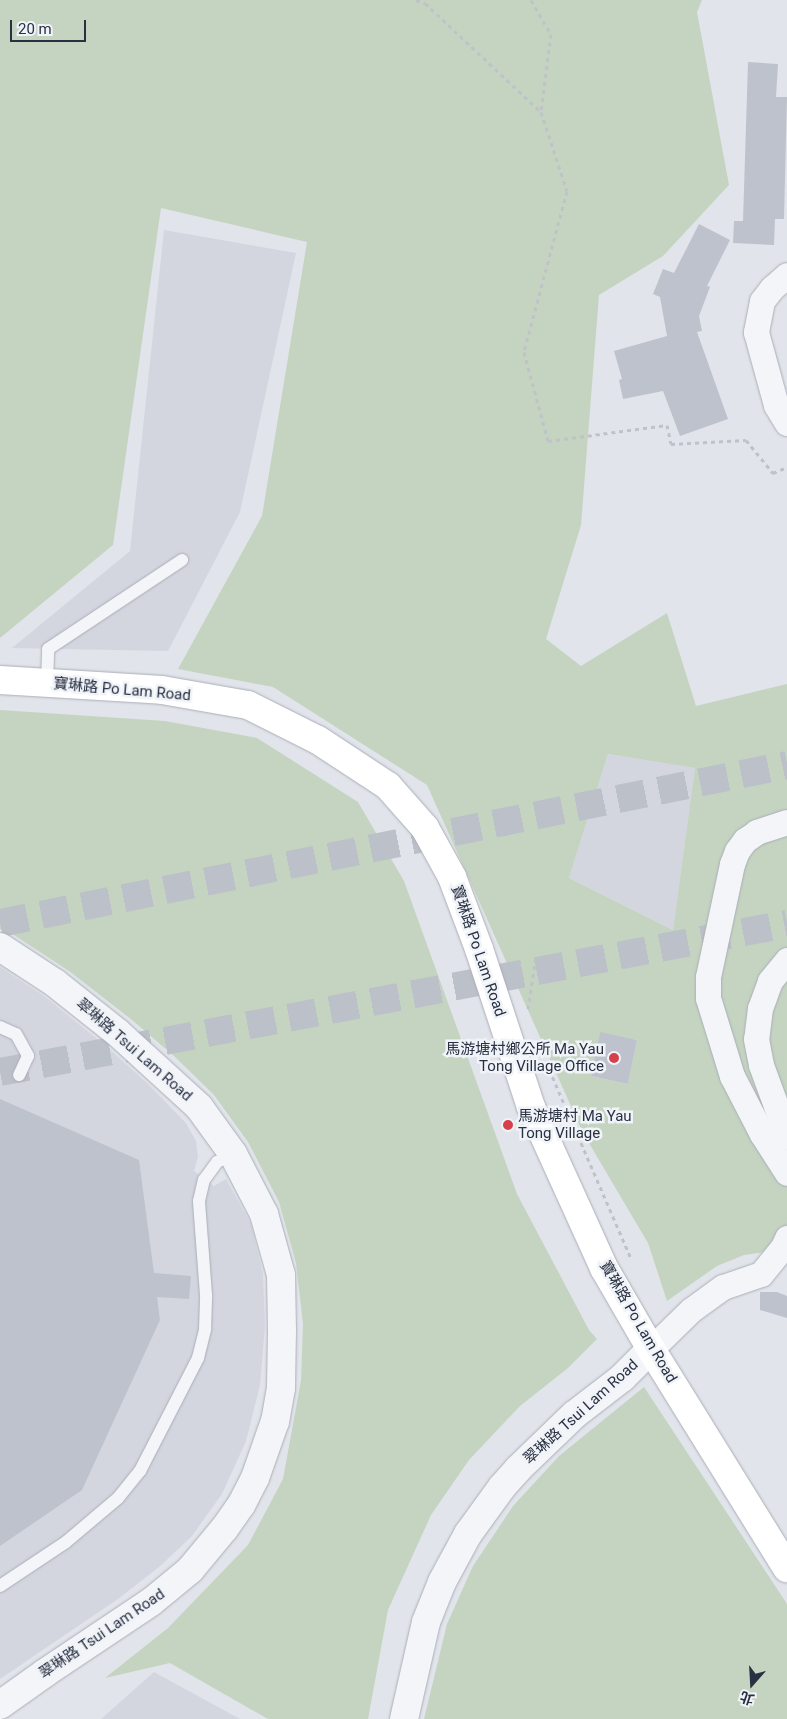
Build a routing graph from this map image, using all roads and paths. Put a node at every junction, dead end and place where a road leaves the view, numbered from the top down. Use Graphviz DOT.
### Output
graph roads {
  1 [pos="416,0"];
  2 [pos="531,0"];
  3 [pos="541,112"];
  4 [pos="787,275"];
  5 [pos="787,375"];
  6 [pos="787,390"];
  7 [pos="787,423"];
  8 [pos="787,467"];
  9 [pos="182,560"];
  10 [pos="0,680"];
  11 [pos="47,683"];
  12 [pos="787,822"];
  13 [pos="0,947"];
  14 [pos="536,957"];
  15 [pos="787,960"];
  16 [pos="527,1017"];
  17 [pos="0,1027"];
  18 [pos="543,1054"];
  19 [pos="19,1075"];
  20 [pos="787,1136"];
  21 [pos="233,1154"];
  22 [pos="787,1173"];
  23 [pos="787,1238"];
  24 [pos="633,1263"];
  25 [pos="787,1270"];
  26 [pos="761,1274"];
  27 [pos="651,1348"];
  28 [pos="787,1568"];
  29 [pos="0,1586"];
  30 [pos="0,1707"];
  31 [pos="8,1719"];
  32 [pos="404,1719"];
  1 -- 3 [label="path"];
  2 -- 3 [label="path"];
  3 -- 8 [label="path"];
  4 -- 7 [label="street"];
  5 -- 6 [label="street"];
  9 -- 11 [label="lane"];
  10 -- 11 [label="main road, 寶琳路 Po Lam Road"];
  11 -- 27 [label="main road, 寶琳路 Po Lam Road"];
  12 -- 22 [label="street"];
  13 -- 21 [label="street, 翠琳路 Tsui Lam Road"];
  14 -- 16 [label="path"];
  15 -- 20 [label="street"];
  17 -- 19 [label="lane"];
  18 -- 24 [label="path"];
  21 -- 29 [label="lane"];
  21 -- 30 [label="street, 翠琳路 Tsui Lam Road"];
  23 -- 26 [label="street"];
  25 -- 26 [label="street"];
  26 -- 27 [label="street"];
  27 -- 28 [label="main road, 寶琳路 Po Lam Road"];
  27 -- 32 [label="street, 翠琳路 Tsui Lam Road"];
  30 -- 31 [label="lane"];
}
